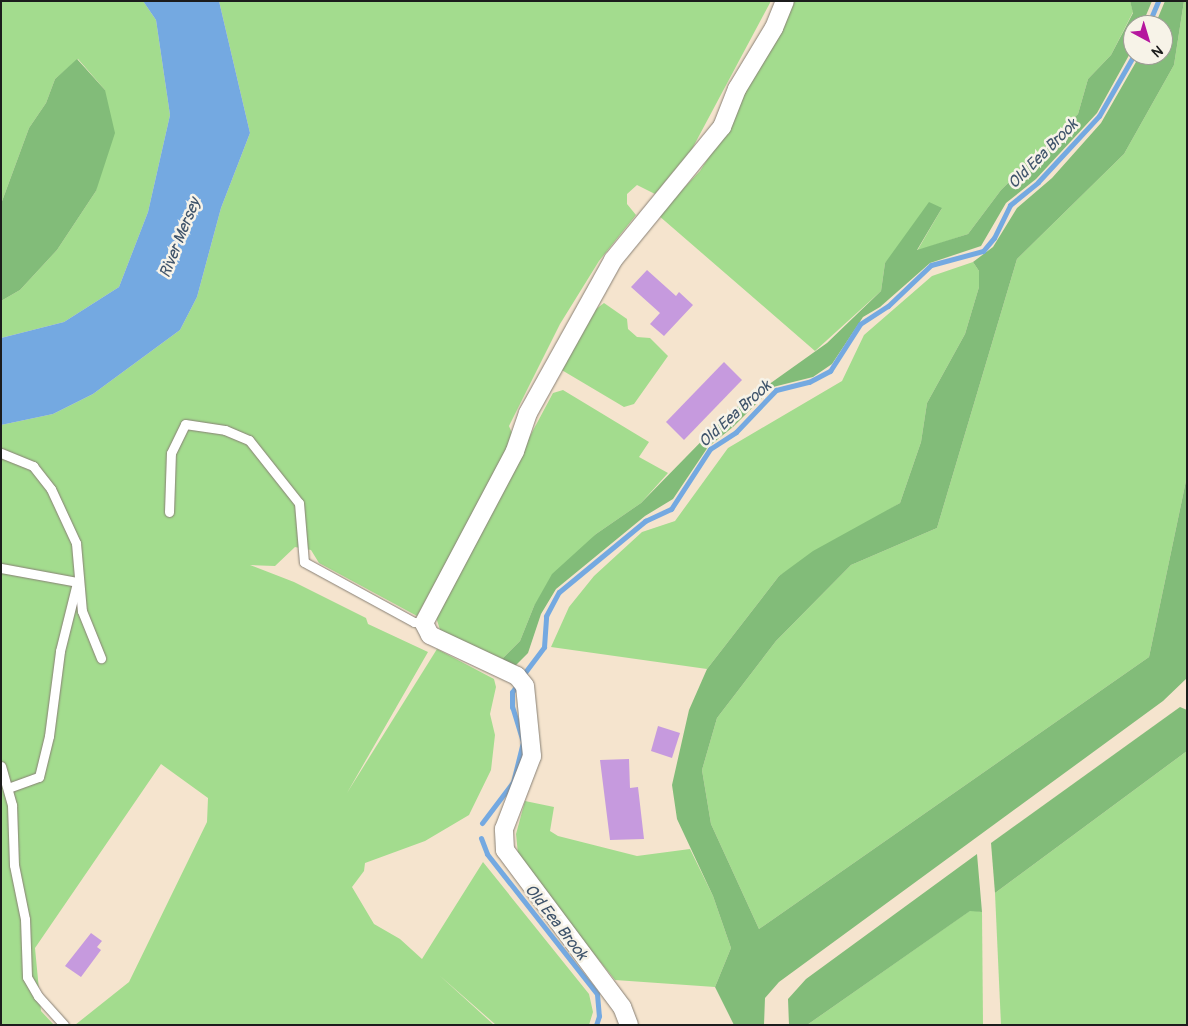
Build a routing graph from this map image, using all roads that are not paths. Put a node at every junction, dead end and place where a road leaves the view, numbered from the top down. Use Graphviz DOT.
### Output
graph roads {
  1 [pos="785,1"];
  2 [pos="1,453"];
  3 [pos="169,512"];
  4 [pos="1,568"];
  5 [pos="77,582"];
  6 [pos="424,623"];
  7 [pos="101,658"];
  8 [pos="1,766"];
  9 [pos="8,788"];
  10 [pos="64,1025"];
  11 [pos="629,1025"];
  1 -- 6 [label="street"];
  2 -- 5 [label="lane"];
  3 -- 6 [label="lane"];
  4 -- 5 [label="lane"];
  5 -- 7 [label="lane"];
  5 -- 9 [label="lane"];
  6 -- 11 [label="street"];
  8 -- 9 [label="lane"];
  9 -- 10 [label="lane"];
}
